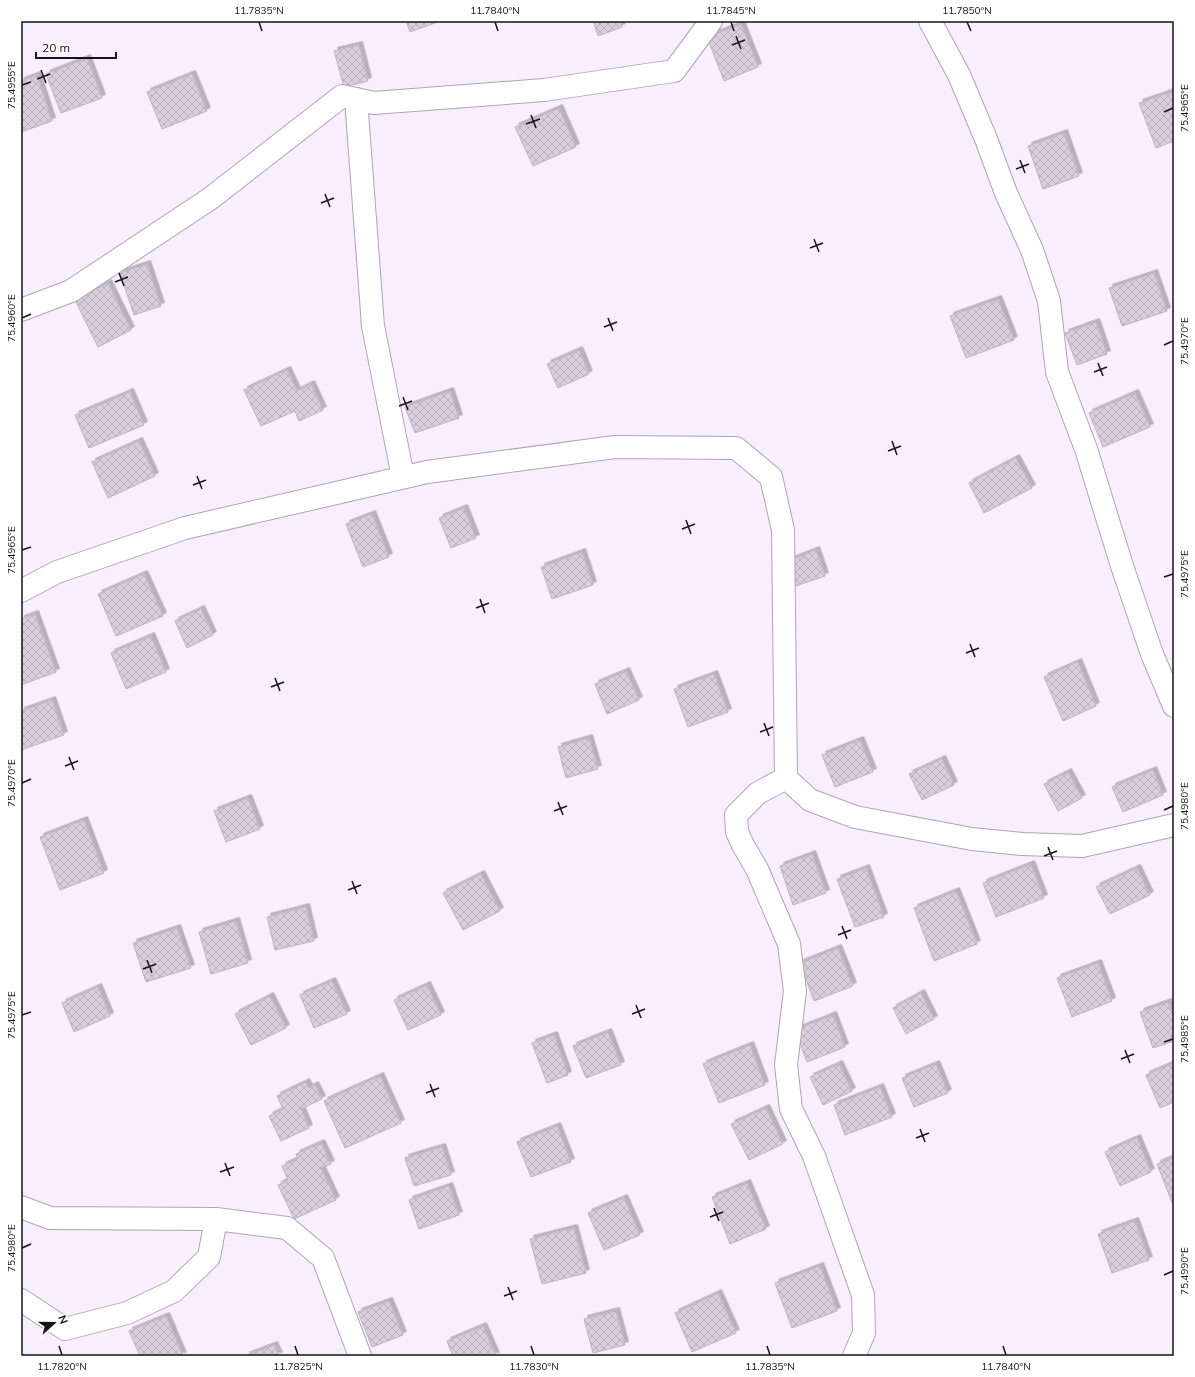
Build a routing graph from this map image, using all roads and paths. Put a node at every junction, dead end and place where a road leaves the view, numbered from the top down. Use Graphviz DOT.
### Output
graph roads {
  1 [pos="711,21"];
  2 [pos="930,21"];
  3 [pos="356,99"];
  4 [pos="21,310"];
  5 [pos="403,477"];
  6 [pos="21,591"];
  7 [pos="1174,706"];
  8 [pos="786,778"];
  9 [pos="1174,825"];
  10 [pos="21,1207"];
  11 [pos="216,1219"];
  12 [pos="21,1300"];
  13 [pos="360,1356"];
  14 [pos="854,1356"];
  1 -- 3 [label="street"];
  2 -- 7 [label="street"];
  3 -- 4 [label="street"];
  3 -- 5 [label="street"];
  5 -- 6 [label="street"];
  5 -- 8 [label="street"];
  8 -- 9 [label="street"];
  8 -- 14 [label="street"];
  10 -- 11 [label="street"];
  11 -- 12 [label="street"];
  11 -- 13 [label="street"];
}
